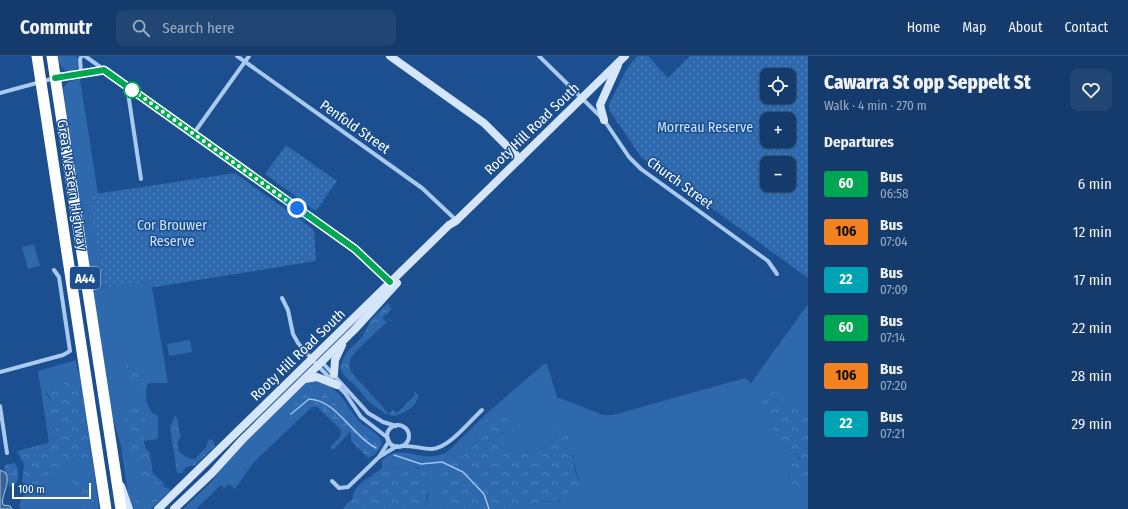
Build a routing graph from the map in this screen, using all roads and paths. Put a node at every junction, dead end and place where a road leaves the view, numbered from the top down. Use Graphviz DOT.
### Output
graph roads {
  1 [pos="37,56"];
  2 [pos="52,56"];
  3 [pos="84,56"];
  4 [pos="237,56"];
  5 [pos="248,56"];
  6 [pos="390,56"];
  7 [pos="539,56"];
  8 [pos="623,58"];
  9 [pos="245,61"];
  10 [pos="104,70"];
  11 [pos="81,74"];
  12 [pos="55,78"];
  13 [pos="41,82"];
  14 [pos="127,86"];
  15 [pos="0,93"];
  16 [pos="582,98"];
  17 [pos="604,120"];
  18 [pos="194,133"];
  19 [pos="520,159"];
  20 [pos="141,179"];
  21 [pos="456,221"];
  22 [pos="54,270"];
  23 [pos="777,274"];
  24 [pos="392,284"];
  25 [pos="282,298"];
  26 [pos="345,339"];
  27 [pos="313,359"];
  28 [pos="320,364"];
  29 [pos="0,372"];
  30 [pos="334,374"];
  31 [pos="305,379"];
  32 [pos="337,385"];
  33 [pos="0,406"];
  34 [pos="482,410"];
  35 [pos="396,426"];
  36 [pos="409,435"];
  37 [pos="388,439"];
  38 [pos="399,446"];
  39 [pos="417,446"];
  40 [pos="7,453"];
  41 [pos="379,457"];
  42 [pos="116,477"];
  43 [pos="332,481"];
  44 [pos="106,509"];
  45 [pos="121,509"];
  46 [pos="129,509"];
  47 [pos="158,509"];
  48 [pos="174,509"];
  1 -- 13 [label="highway, Great Western Highway / A44"];
  2 -- 12 [label="highway, Great Western Highway / A44"];
  3 -- 10 [label="street"];
  3 -- 11 [label="street"];
  4 -- 9 [label="street, Penfold Street"];
  5 -- 9 [label="street"];
  6 -- 19 [label="main road"];
  7 -- 16 [label="street, Church Street"];
  8 -- 16 [label="main road, Rooty Hill Road South"];
  8 -- 17 [label="main road"];
  9 -- 18 [label="street"];
  9 -- 21 [label="street, Penfold Street"];
  10 -- 11 [label="street"];
  10 -- 14 [label="street"];
  11 -- 12 [label="street"];
  12 -- 13 [label="street"];
  12 -- 42 [label="highway, Great Western Highway / A44"];
  13 -- 15 [label="street"];
  13 -- 44 [label="highway, Great Western Highway / A44"];
  14 -- 18 [label="street"];
  14 -- 20 [label="street"];
  16 -- 17 [label="street, Church Street"];
  16 -- 19 [label="main road, Rooty Hill Road South"];
  17 -- 23 [label="street, Church Street"];
  18 -- 24 [label="street"];
  19 -- 21 [label="main road, Rooty Hill Road South"];
  21 -- 24 [label="main road, Rooty Hill Road South"];
  22 -- 29 [label="street"];
  24 -- 26 [label="main road, Rooty Hill Road South"];
  24 -- 27 [label="main road, Rooty Hill Road South"];
  25 -- 27 [label="street"];
  26 -- 28 [label="main road, Rooty Hill Road South"];
  26 -- 30 [label="main road"];
  27 -- 28 [label="street"];
  27 -- 47 [label="main road, Rooty Hill Road South"];
  28 -- 30 [label="street"];
  28 -- 31 [label="main road, Rooty Hill Road South"];
  28 -- 32 [label="street"];
  30 -- 35 [label="street"];
  31 -- 32 [label="main road"];
  31 -- 48 [label="main road, Rooty Hill Road South"];
  32 -- 37 [label="street"];
  33 -- 40 [label="street"];
  34 -- 39 [label="street"];
  35 -- 36 [label="street"];
  35 -- 37 [label="street"];
  36 -- 38 [label="street"];
  36 -- 39 [label="street"];
  37 -- 38 [label="street"];
  37 -- 41 [label="street"];
  38 -- 39 [label="street"];
  38 -- 41 [label="street"];
  41 -- 43 [label="street"];
  42 -- 45 [label="highway, Great Western Highway / A44"];
  42 -- 46 [label="main road"];
}
